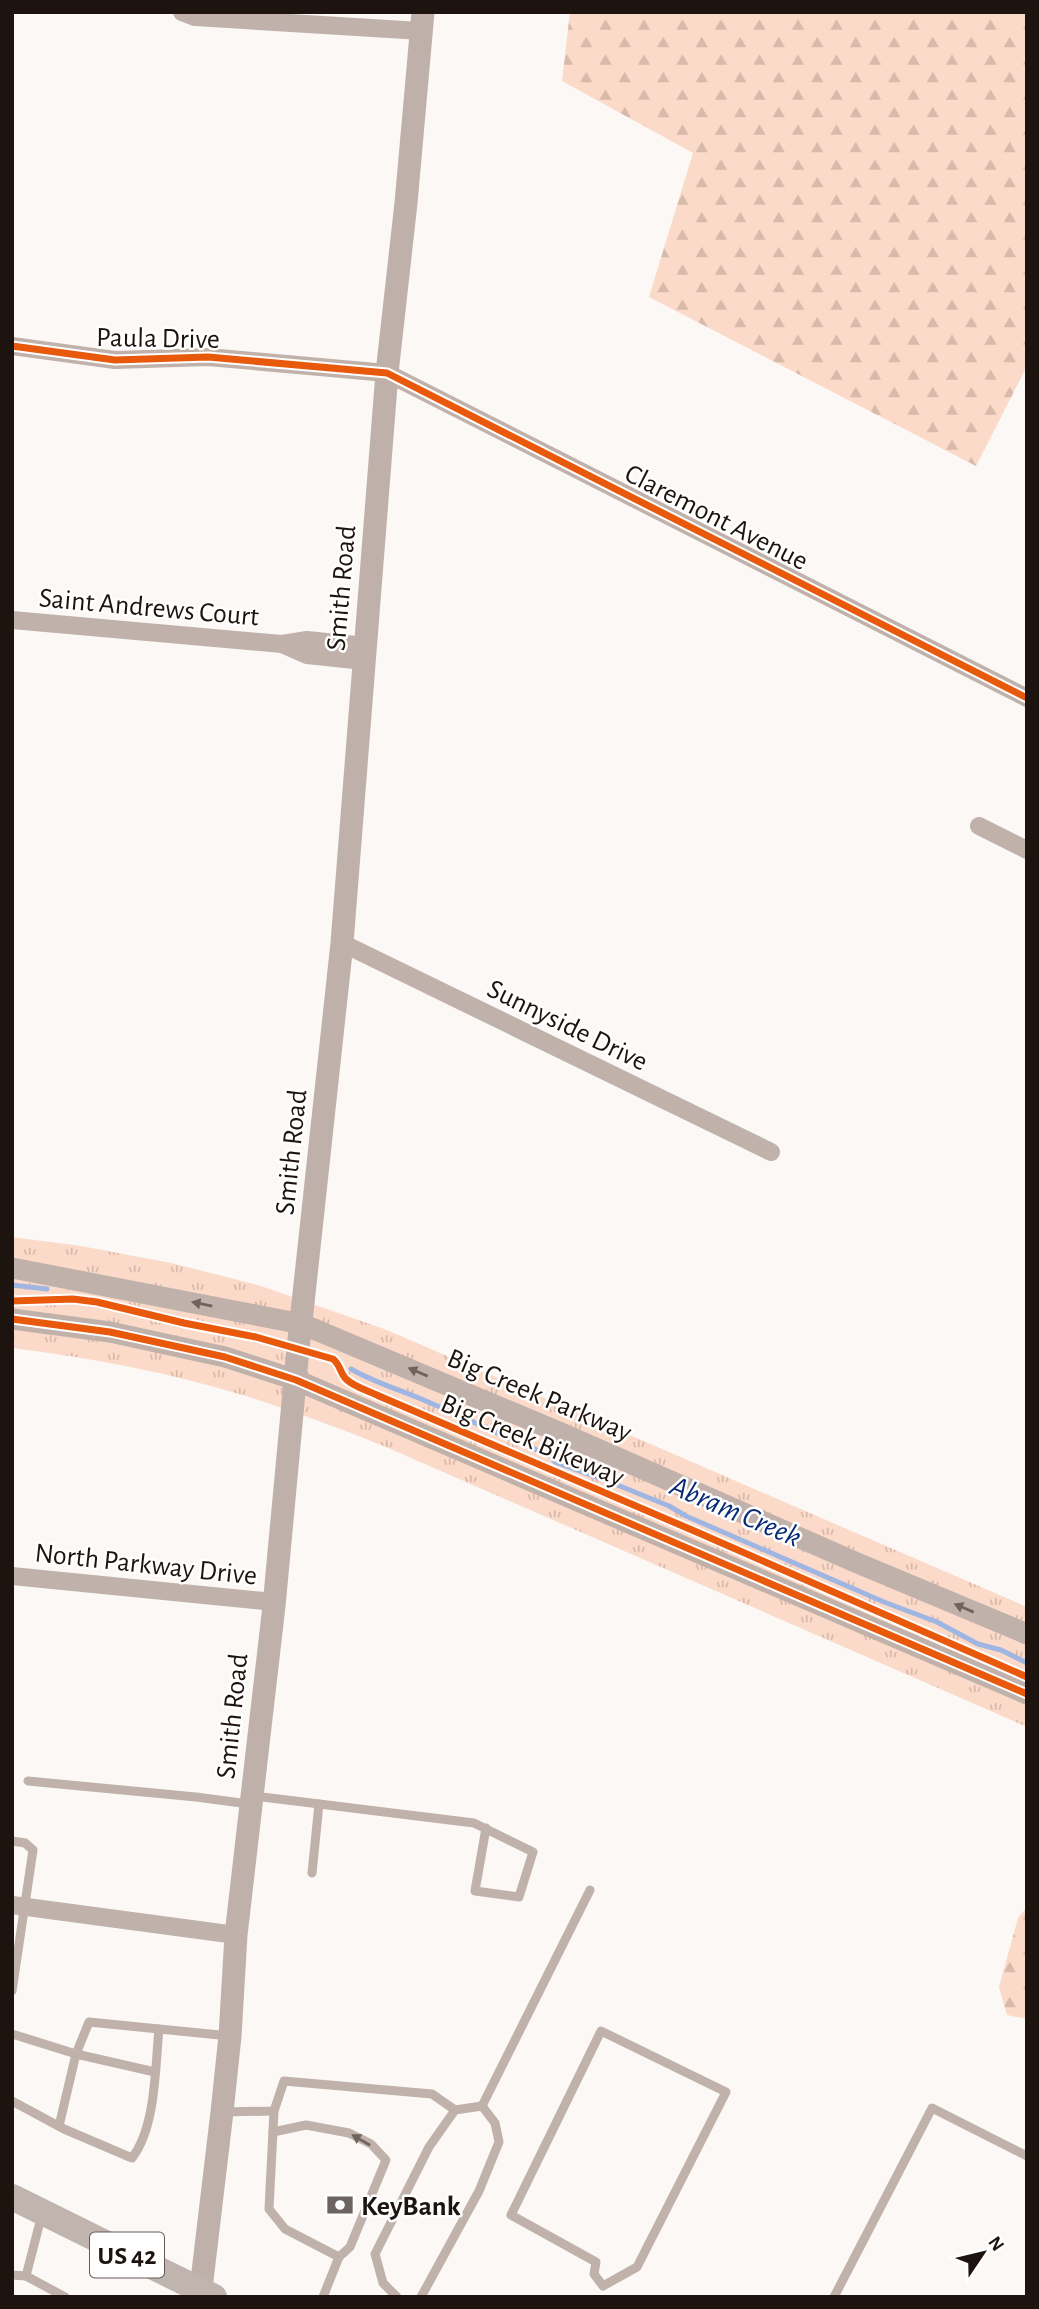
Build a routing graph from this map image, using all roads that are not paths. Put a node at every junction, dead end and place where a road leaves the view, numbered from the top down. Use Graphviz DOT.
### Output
graph roads {
  1 [pos="182,12"];
  2 [pos="422,21"];
  3 [pos="12,346"];
  4 [pos="387,373"];
  5 [pos="12,620"];
  6 [pos="365,654"];
  7 [pos="1027,698"];
  8 [pos="979,826"];
  9 [pos="1027,850"];
  10 [pos="342,943"];
  11 [pos="771,1152"];
  12 [pos="12,1268"];
  13 [pos="12,1319"];
  14 [pos="302,1324"];
  15 [pos="296,1380"];
  16 [pos="12,1576"];
  17 [pos="274,1602"];
  18 [pos="1027,1634"];
  19 [pos="1027,1694"];
  20 [pos="28,1781"];
  21 [pos="252,1800"];
  22 [pos="319,1804"];
  23 [pos="486,1828"];
  24 [pos="12,1841"];
  25 [pos="312,1873"];
  26 [pos="590,1890"];
  27 [pos="18,1905"];
  28 [pos="236,1935"];
  29 [pos="12,1990"];
  30 [pos="159,2029"];
  31 [pos="12,2034"];
  32 [pos="230,2036"];
  33 [pos="76,2054"];
  34 [pos="155,2072"];
  35 [pos="12,2101"];
  36 [pos="482,2106"];
  37 [pos="455,2110"];
  38 [pos="274,2111"];
  39 [pos="222,2112"];
  40 [pos="59,2126"];
  41 [pos="273,2133"];
  42 [pos="1027,2156"];
  43 [pos="12,2197"];
  44 [pos="43,2213"];
  45 [pos="339,2257"];
  46 [pos="12,2275"];
  47 [pos="26,2276"];
  48 [pos="603,2286"];
  49 [pos="205,2295"];
  50 [pos="65,2297"];
  51 [pos="323,2297"];
  52 [pos="397,2297"];
  53 [pos="421,2297"];
  54 [pos="604,2297"];
  55 [pos="834,2297"];
  1 -- 2 [label="street"];
  2 -- 4 [label="main road, Smith Road"];
  3 -- 4 [label="street, Paula Drive"];
  4 -- 6 [label="main road, Smith Road"];
  4 -- 7 [label="street, Claremont Avenue"];
  5 -- 6 [label="street, Saint Andrews Court"];
  6 -- 10 [label="main road, Smith Road"];
  8 -- 9 [label="street"];
  10 -- 11 [label="street, Sunnyside Drive"];
  10 -- 14 [label="main road, Smith Road"];
  14 -- 12 [label="street, Big Creek Parkway, one-way"];
  13 -- 15 [label="street"];
  14 -- 15 [label="main road, Smith Road"];
  18 -- 14 [label="street, Big Creek Parkway, one-way"];
  15 -- 17 [label="main road, Smith Road"];
  15 -- 19 [label="street"];
  16 -- 17 [label="street, North Parkway Drive"];
  17 -- 21 [label="main road, Smith Road"];
  20 -- 21 [label="lane"];
  21 -- 22 [label="lane"];
  21 -- 28 [label="main road, Smith Road"];
  22 -- 23 [label="lane"];
  22 -- 25 [label="lane"];
  23 -- 23 [label="lane"];
  24 -- 27 [label="lane"];
  26 -- 36 [label="lane"];
  27 -- 28 [label="street"];
  27 -- 29 [label="lane"];
  28 -- 32 [label="main road, Smith Road"];
  30 -- 32 [label="lane"];
  30 -- 33 [label="lane"];
  30 -- 34 [label="lane"];
  31 -- 33 [label="lane"];
  32 -- 39 [label="main road, Smith Road"];
  33 -- 34 [label="lane"];
  33 -- 40 [label="lane"];
  34 -- 40 [label="lane"];
  35 -- 40 [label="lane"];
  36 -- 37 [label="lane"];
  36 -- 53 [label="lane"];
  37 -- 38 [label="lane"];
  37 -- 52 [label="lane"];
  38 -- 39 [label="lane"];
  38 -- 41 [label="lane"];
  39 -- 49 [label="main road, Smith Road"];
  41 -- 45 [label="lane"];
  45 -- 41 [label="lane, one-way"];
  42 -- 55 [label="lane"];
  43 -- 44 [label="main road, US 42"];
  44 -- 47 [label="lane"];
  44 -- 49 [label="main road, US 42"];
  45 -- 51 [label="lane"];
  46 -- 47 [label="lane"];
  47 -- 50 [label="lane"];
  48 -- 48 [label="lane"];
  48 -- 54 [label="lane"];
}
